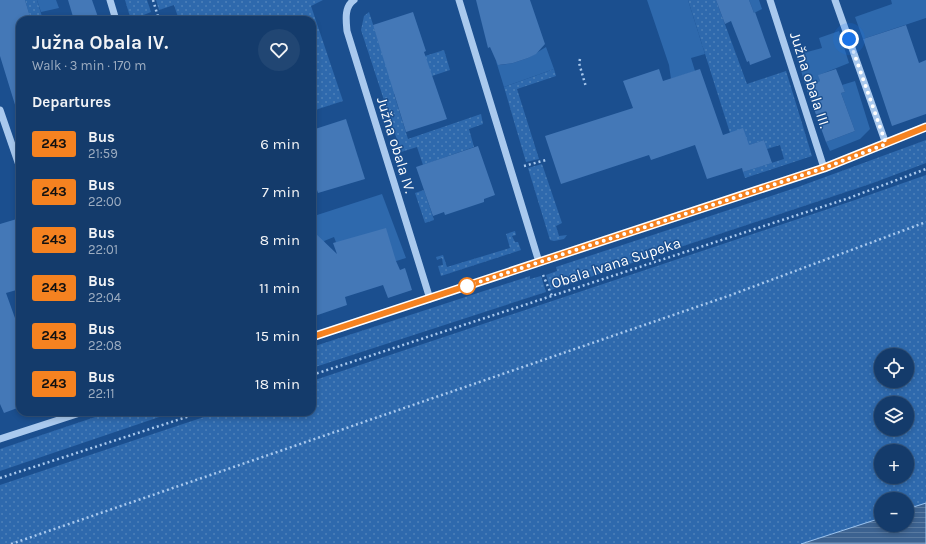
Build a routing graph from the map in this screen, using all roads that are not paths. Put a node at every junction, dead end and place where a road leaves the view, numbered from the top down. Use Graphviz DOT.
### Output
graph roads {
  1 [pos="110,0"];
  2 [pos="354,0"];
  3 [pos="459,0"];
  4 [pos="770,0"];
  5 [pos="835,0"];
  6 [pos="115,16"];
  7 [pos="0,110"];
  8 [pos="926,128"];
  9 [pos="886,144"];
  10 [pos="16,156"];
  11 [pos="824,168"];
  12 [pos="539,262"];
  13 [pos="430,298"];
  14 [pos="316,336"];
  15 [pos="70,416"];
  16 [pos="0,437"];
  1 -- 6 [label="street"];
  2 -- 13 [label="street, Južna obala IV."];
  3 -- 12 [label="street"];
  4 -- 11 [label="street, Južna obala III."];
  5 -- 9 [label="street"];
  7 -- 10 [label="street"];
  8 -- 9 [label="street"];
  9 -- 11 [label="street"];
  11 -- 12 [label="street"];
  12 -- 13 [label="street"];
  13 -- 14 [label="street"];
  15 -- 16 [label="street"];
}
